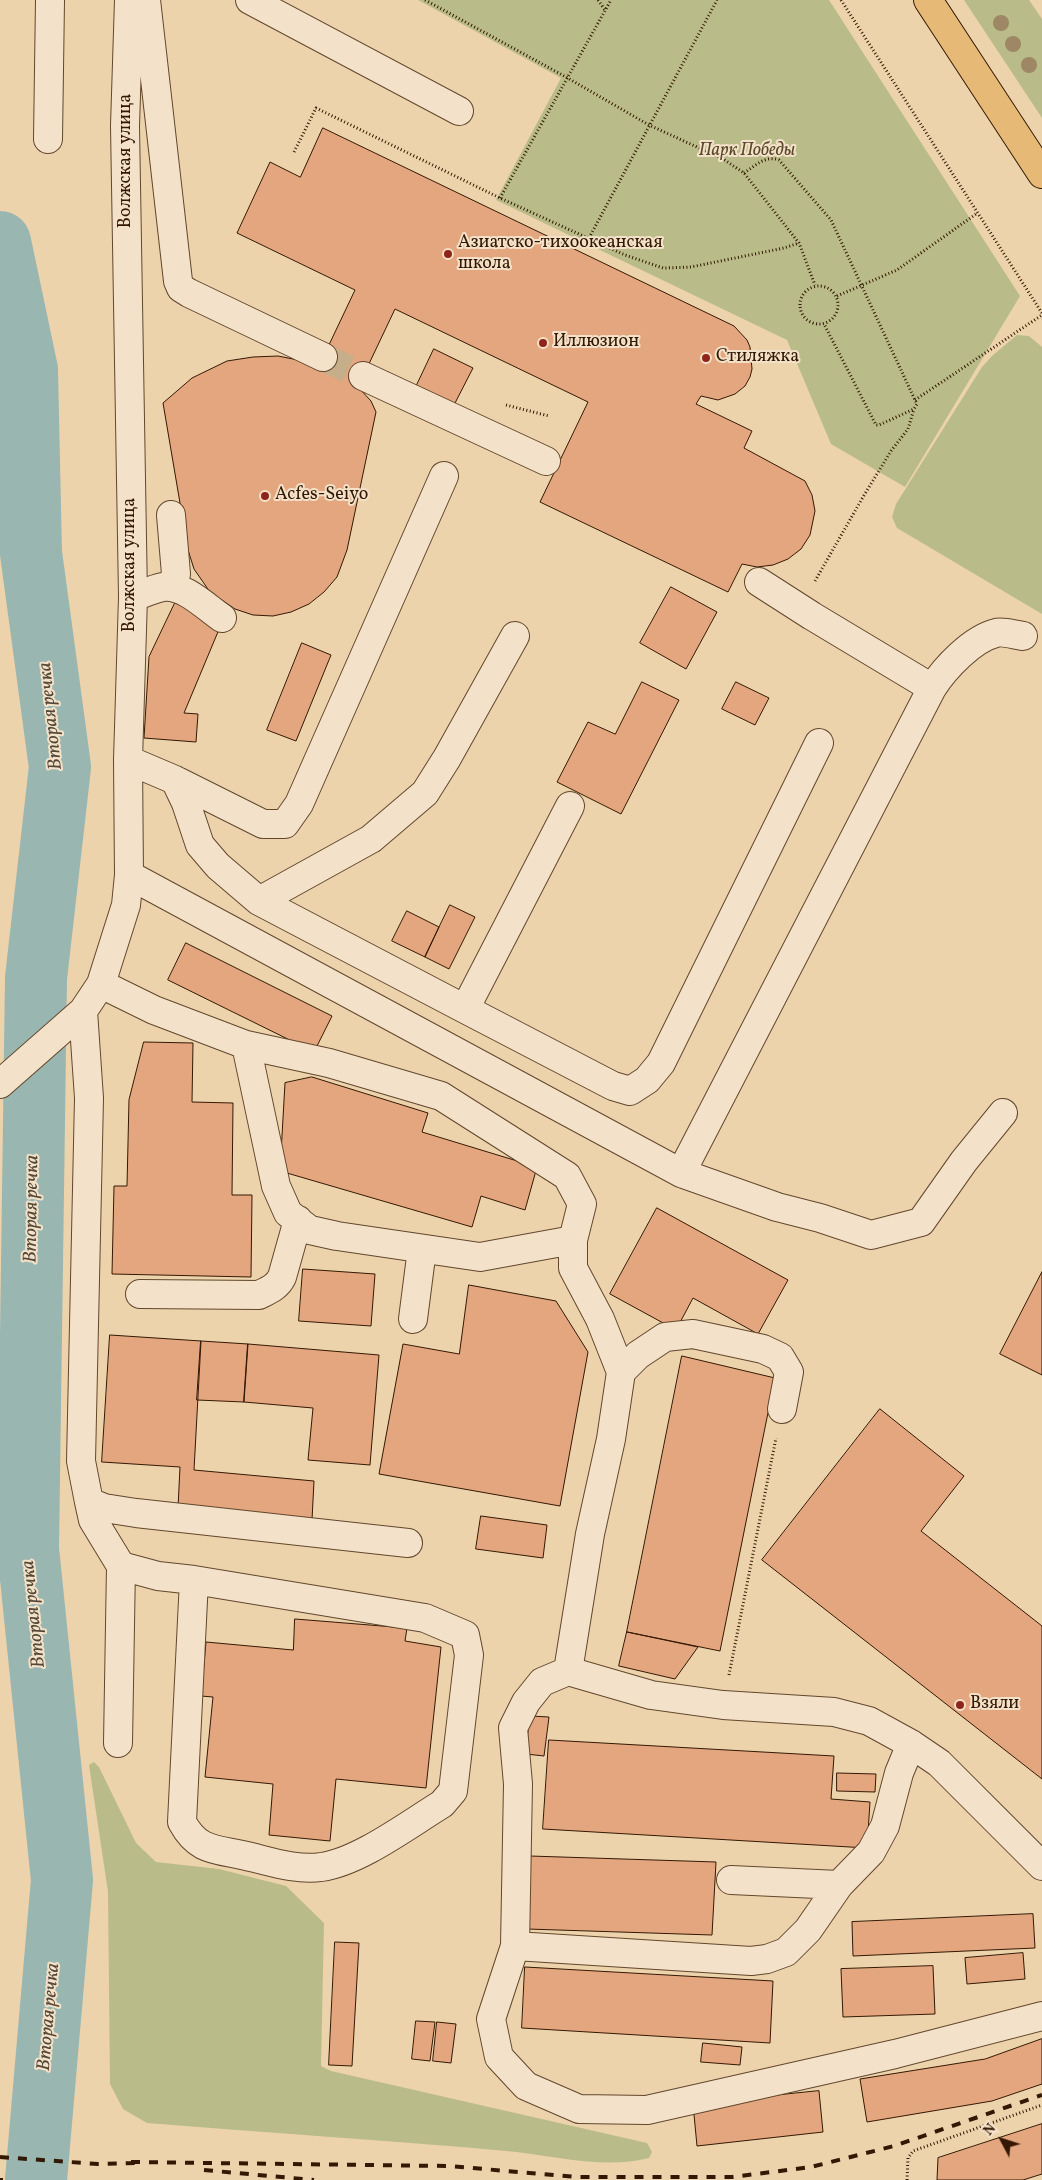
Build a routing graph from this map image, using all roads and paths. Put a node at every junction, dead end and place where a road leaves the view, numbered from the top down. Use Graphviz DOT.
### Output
graph roads {
  1 [pos="50,0"];
  2 [pos="129,0"];
  3 [pos="146,0"];
  4 [pos="250,0"];
  5 [pos="426,0"];
  6 [pos="598,0"];
  7 [pos="611,0"];
  8 [pos="717,0"];
  9 [pos="840,0"];
  10 [pos="928,0"];
  11 [pos="434,2"];
  12 [pos="605,10"];
  13 [pos="566,77"];
  14 [pos="459,112"];
  15 [pos="649,125"];
  16 [pos="48,139"];
  17 [pos="294,152"];
  18 [pos="744,173"];
  19 [pos="1042,174"];
  20 [pos="500,198"];
  21 [pos="976,214"];
  22 [pos="589,238"];
  23 [pos="800,243"];
  24 [pos="816,285"];
  25 [pos="862,286"];
  26 [pos="837,296"];
  27 [pos="1042,314"];
  28 [pos="824,324"];
  29 [pos="323,357"];
  30 [pos="363,376"];
  31 [pos="915,400"];
  32 [pos="914,409"];
  33 [pos="546,461"];
  34 [pos="444,476"];
  35 [pos="171,515"];
  36 [pos="759,582"];
  37 [pos="171,587"];
  38 [pos="133,597"];
  39 [pos="798,607"];
  40 [pos="222,618"];
  41 [pos="515,636"];
  42 [pos="1023,636"];
  43 [pos="932,688"];
  44 [pos="819,743"];
  45 [pos="128,760"];
  46 [pos="175,780"];
  47 [pos="570,806"];
  48 [pos="129,875"];
  49 [pos="259,901"];
  50 [pos="101,984"];
  51 [pos="465,1009"];
  52 [pos="83,1011"];
  53 [pos="246,1045"];
  54 [pos="0,1084"];
  55 [pos="1003,1113"];
  56 [pos="681,1173"];
  57 [pos="298,1220"];
  58 [pos="573,1240"];
  59 [pos="422,1248"];
  60 [pos="140,1294"];
  61 [pos="413,1319"];
  62 [pos="621,1372"];
  63 [pos="782,1409"];
  64 [pos="88,1502"];
  65 [pos="408,1543"];
  66 [pos="121,1566"];
  67 [pos="194,1580"];
  68 [pos="568,1671"];
  69 [pos="723,1705"];
  70 [pos="118,1743"];
  71 [pos="911,1744"];
  72 [pos="1036,1853"];
  73 [pos="731,1880"];
  74 [pos="839,1885"];
  75 [pos="515,1946"];
  76 [pos="1042,2016"];
  77 [pos="1042,2105"];
  78 [pos="907,2180"];
  1 -- 16 [label="street"];
  2 -- 38 [label="street, Волжская улица"];
  3 -- 29 [label="street"];
  4 -- 14 [label="street"];
  5 -- 11 [label="path"];
  6 -- 12 [label="path"];
  7 -- 12 [label="path"];
  8 -- 15 [label="path"];
  9 -- 21 [label="path"];
  10 -- 19 [label="highway"];
  11 -- 13 [label="path"];
  12 -- 13 [label="path"];
  13 -- 15 [label="path"];
  13 -- 20 [label="path"];
  15 -- 18 [label="path"];
  15 -- 22 [label="path"];
  17 -- 20 [label="path"];
  18 -- 23 [label="path"];
  18 -- 25 [label="path"];
  20 -- 22 [label="path"];
  21 -- 25 [label="path"];
  21 -- 27 [label="path"];
  22 -- 23 [label="path"];
  23 -- 24 [label="path"];
  24 -- 26 [label="path"];
  24 -- 28 [label="path"];
  25 -- 26 [label="path"];
  25 -- 31 [label="path"];
  26 -- 28 [label="path"];
  27 -- 31 [label="path"];
  28 -- 32 [label="path"];
  30 -- 33 [label="street"];
  31 -- 32 [label="path"];
  32 -- 39 [label="path"];
  34 -- 46 [label="street"];
  35 -- 37 [label="street"];
  36 -- 39 [label="street"];
  37 -- 38 [label="street"];
  37 -- 40 [label="street"];
  38 -- 45 [label="street, Волжская улица"];
  39 -- 43 [label="street"];
  41 -- 49 [label="street"];
  42 -- 43 [label="street"];
  43 -- 56 [label="street"];
  44 -- 51 [label="street"];
  45 -- 46 [label="street"];
  45 -- 48 [label="street, Волжская улица"];
  46 -- 49 [label="street"];
  47 -- 51 [label="street"];
  48 -- 50 [label="street, Волжская улица"];
  48 -- 56 [label="street"];
  49 -- 51 [label="street"];
  50 -- 52 [label="street, Волжская улица"];
  50 -- 53 [label="street"];
  52 -- 54 [label="street, Волжская улица"];
  52 -- 64 [label="street"];
  53 -- 57 [label="street"];
  53 -- 58 [label="street"];
  55 -- 56 [label="street"];
  57 -- 59 [label="street"];
  57 -- 60 [label="street"];
  58 -- 59 [label="street"];
  58 -- 62 [label="street"];
  59 -- 61 [label="street"];
  62 -- 63 [label="street"];
  62 -- 68 [label="street"];
  63 -- 69 [label="path"];
  64 -- 65 [label="street"];
  64 -- 66 [label="street"];
  66 -- 67 [label="street"];
  66 -- 70 [label="street"];
  67 -- 67 [label="street"];
  68 -- 69 [label="street"];
  68 -- 75 [label="street"];
  69 -- 71 [label="street"];
  71 -- 72 [label="street"];
  71 -- 74 [label="street"];
  73 -- 74 [label="street"];
  74 -- 75 [label="street"];
  75 -- 76 [label="street"];
  77 -- 78 [label="path"];
}
